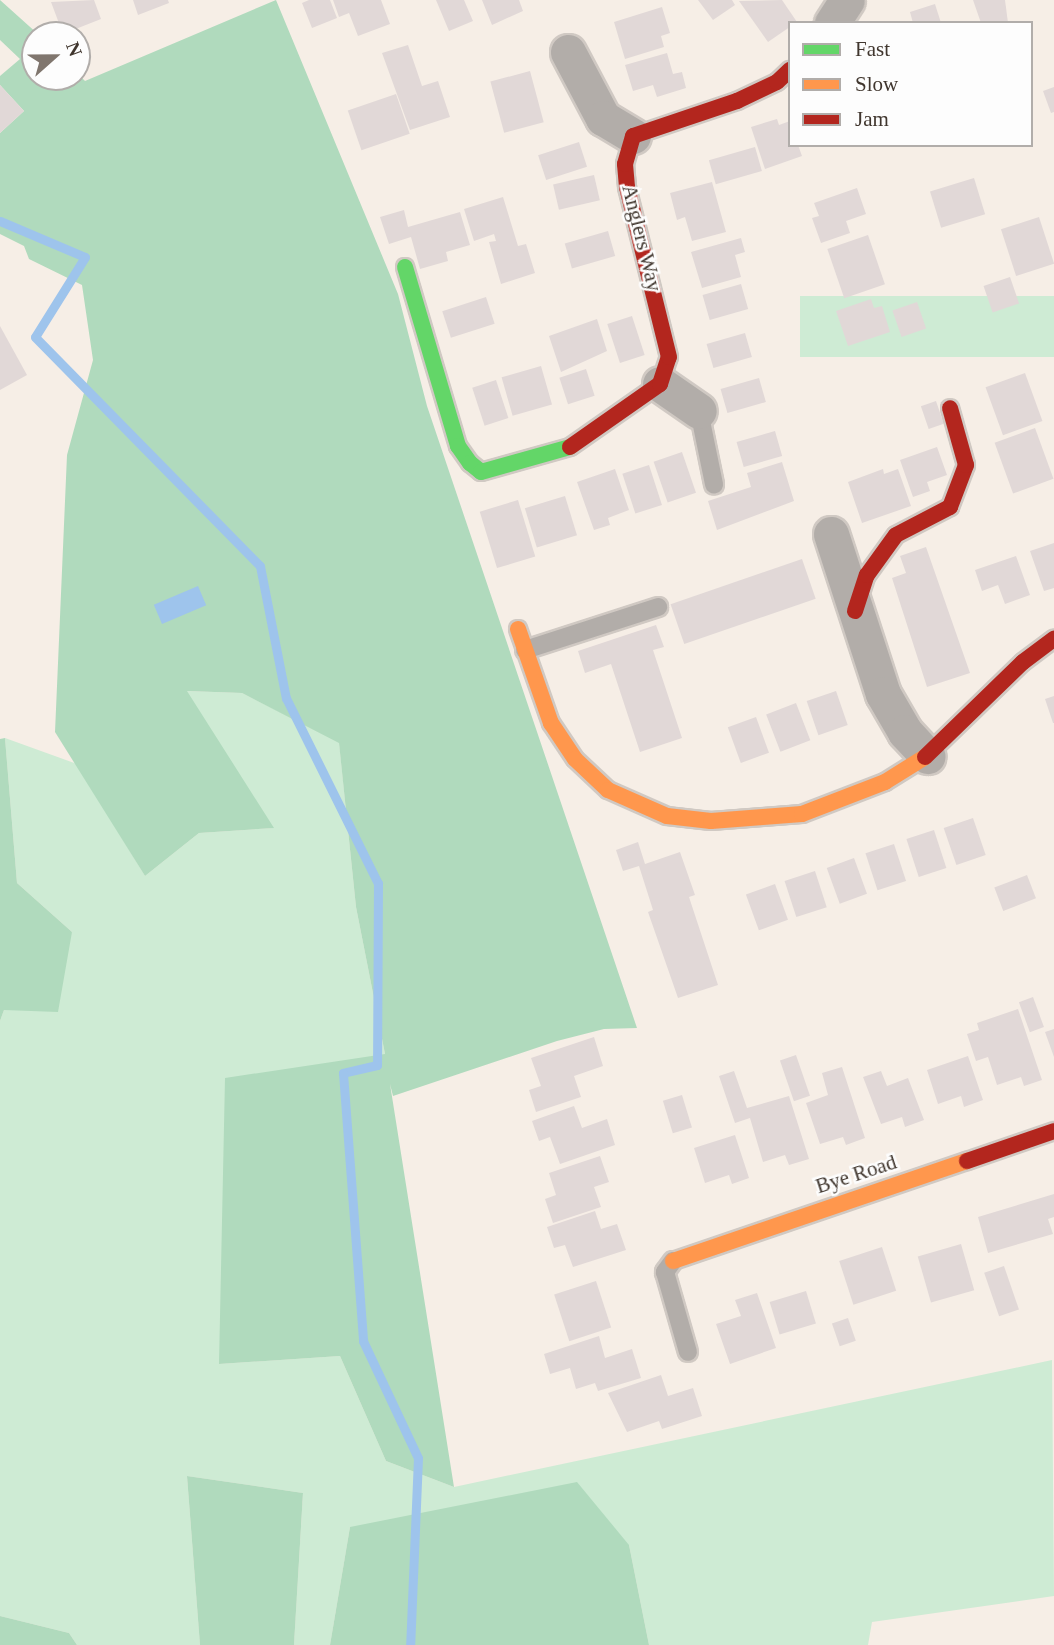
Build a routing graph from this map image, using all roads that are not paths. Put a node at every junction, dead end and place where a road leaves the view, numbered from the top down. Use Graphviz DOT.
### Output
graph roads {
  1 [pos="847,0"];
  2 [pos="833,21"];
  3 [pos="568,52"];
  4 [pos="788,72"];
  5 [pos="633,136"];
  6 [pos="405,267"];
  7 [pos="660,384"];
  8 [pos="950,408"];
  9 [pos="699,411"];
  10 [pos="714,484"];
  11 [pos="831,534"];
  12 [pos="658,607"];
  13 [pos="855,611"];
  14 [pos="517,629"];
  15 [pos="1054,639"];
  16 [pos="525,650"];
  17 [pos="927,756"];
  18 [pos="1054,1131"];
  19 [pos="673,1261"];
  20 [pos="688,1352"];
  1 -- 2 [label="street"];
  3 -- 5 [label="street"];
  4 -- 5 [label="street"];
  5 -- 7 [label="street, Anglers Way"];
  6 -- 7 [label="street"];
  7 -- 9 [label="street"];
  8 -- 13 [label="street"];
  9 -- 10 [label="lane"];
  11 -- 13 [label="street"];
  12 -- 16 [label="lane"];
  13 -- 17 [label="street"];
  14 -- 16 [label="street"];
  15 -- 17 [label="street"];
  16 -- 17 [label="street"];
  18 -- 19 [label="street, Bye Road"];
  19 -- 20 [label="lane"];
}
